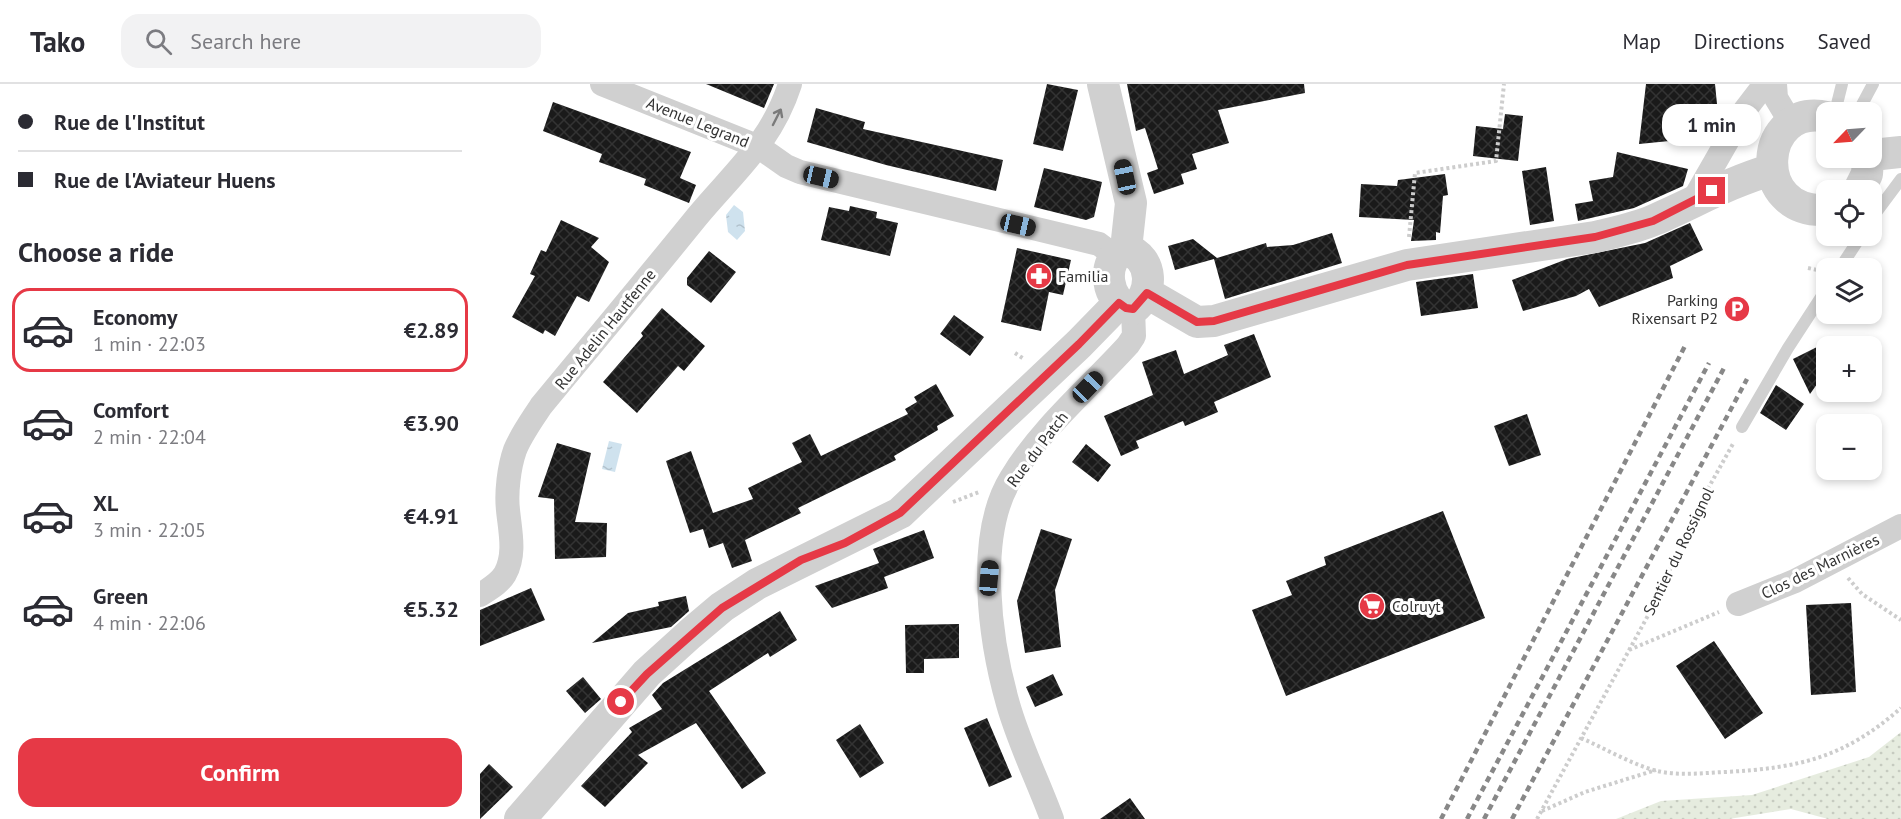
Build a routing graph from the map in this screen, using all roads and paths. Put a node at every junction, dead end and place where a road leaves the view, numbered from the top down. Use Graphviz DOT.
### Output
graph roads {
  1 [pos="602,84"];
  2 [pos="790,84"];
  3 [pos="1103,84"];
  4 [pos="1504,84"];
  5 [pos="1765,84"];
  6 [pos="1775,84"];
  7 [pos="1842,84"];
  8 [pos="1873,84"];
  9 [pos="1838,102"];
  10 [pos="1863,102"];
  11 [pos="1816,117"];
  12 [pos="1791,123"];
  13 [pos="759,147"];
  14 [pos="1901,152"];
  15 [pos="1882,154"];
  16 [pos="1771,170"];
  17 [pos="1901,180"];
  18 [pos="1694,199"];
  19 [pos="1882,205"];
  20 [pos="1816,211"];
  21 [pos="1120,253"];
  22 [pos="1407,265"];
  23 [pos="1808,268"];
  24 [pos="1816,270"];
  25 [pos="1133,302"];
  26 [pos="1816,305"];
  27 [pos="1742,427"];
  28 [pos="1901,526"];
  29 [pos="1833,561"];
  30 [pos="480,595"];
  31 [pos="1738,604"];
  32 [pos="1901,620"];
  33 [pos="1629,651"];
  34 [pos="1901,708"];
  35 [pos="1581,738"];
  36 [pos="1656,770"];
  37 [pos="1542,811"];
  38 [pos="520,819"];
  39 [pos="1052,819"];
  40 [pos="1537,819"];
  1 -- 13 [label="street, Avenue Legrand"];
  13 -- 2 [label="street, Rue Adelin Hautfenne, one-way"];
  3 -- 21 [label="street"];
  4 -- 22 [label="path"];
  5 -- 18 [label="street"];
  6 -- 12 [label="street"];
  7 -- 9 [label="lane"];
  8 -- 10 [label="lane"];
  11 -- 12 [label="street"];
  12 -- 16 [label="street"];
  13 -- 21 [label="street, Avenue Legrand"];
  13 -- 30 [label="street, Rue Adelin Hautfenne"];
  14 -- 15 [label="street"];
  16 -- 18 [label="street"];
  16 -- 20 [label="street"];
  17 -- 19 [label="lane"];
  18 -- 22 [label="street"];
  21 -- 25 [label="street"];
  22 -- 25 [label="street"];
  23 -- 24 [label="path"];
  25 -- 38 [label="street"];
  25 -- 39 [label="street, Rue du Patch"];
  26 -- 27 [label="lane"];
  27 -- 33 [label="path, Sentier du Rossignol"];
  28 -- 29 [label="street, Clos des Marnières"];
  29 -- 31 [label="street, Clos des Marnières"];
  29 -- 32 [label="path"];
  31 -- 33 [label="path"];
  33 -- 35 [label="path, Sentier du Rossignol"];
  34 -- 36 [label="path"];
  35 -- 36 [label="path"];
  35 -- 37 [label="path, Sentier du Rossignol"];
  36 -- 37 [label="path"];
  37 -- 40 [label="path, Sentier du Rossignol"];
}
